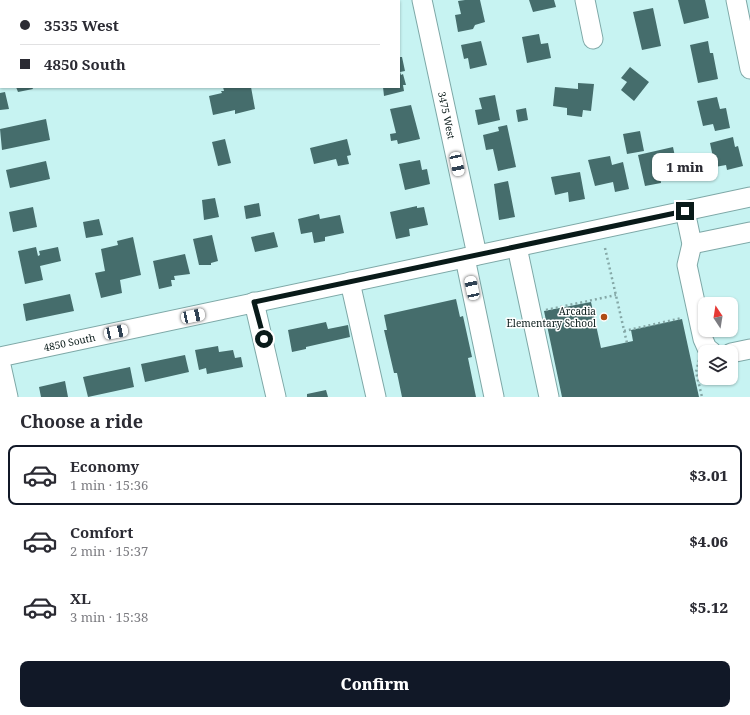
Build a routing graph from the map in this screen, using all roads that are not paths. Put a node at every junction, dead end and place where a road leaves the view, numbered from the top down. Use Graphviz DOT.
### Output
graph roads {
  1 [pos="422,0"];
  2 [pos="585,0"];
  3 [pos="736,0"];
  4 [pos="593,39"];
  5 [pos="750,69"];
  6 [pos="750,197"];
  7 [pos="685,211"];
  8 [pos="750,232"];
  9 [pos="692,244"];
  10 [pos="517,247"];
  11 [pos="471,256"];
  12 [pos="350,282"];
  13 [pos="254,302"];
  14 [pos="705,345"];
  15 [pos="750,349"];
  16 [pos="738,351"];
  17 [pos="0,357"];
  18 [pos="0,361"];
  19 [pos="8,397"];
  20 [pos="276,397"];
  21 [pos="376,397"];
  22 [pos="494,397"];
  23 [pos="549,397"];
  1 -- 11 [label="street, 3475 West"];
  2 -- 4 [label="street"];
  3 -- 5 [label="street"];
  6 -- 7 [label="street, 4850 South"];
  7 -- 9 [label="street"];
  7 -- 10 [label="street, 4850 South"];
  8 -- 9 [label="street"];
  9 -- 14 [label="street"];
  10 -- 11 [label="street, 4850 South"];
  10 -- 23 [label="street"];
  11 -- 12 [label="street, 4850 South"];
  11 -- 22 [label="street, 3475 West"];
  12 -- 13 [label="street, 4850 South"];
  12 -- 21 [label="street"];
  13 -- 17 [label="street, 4850 South"];
  13 -- 20 [label="street"];
  15 -- 16 [label="street"];
  18 -- 19 [label="street"];
}
